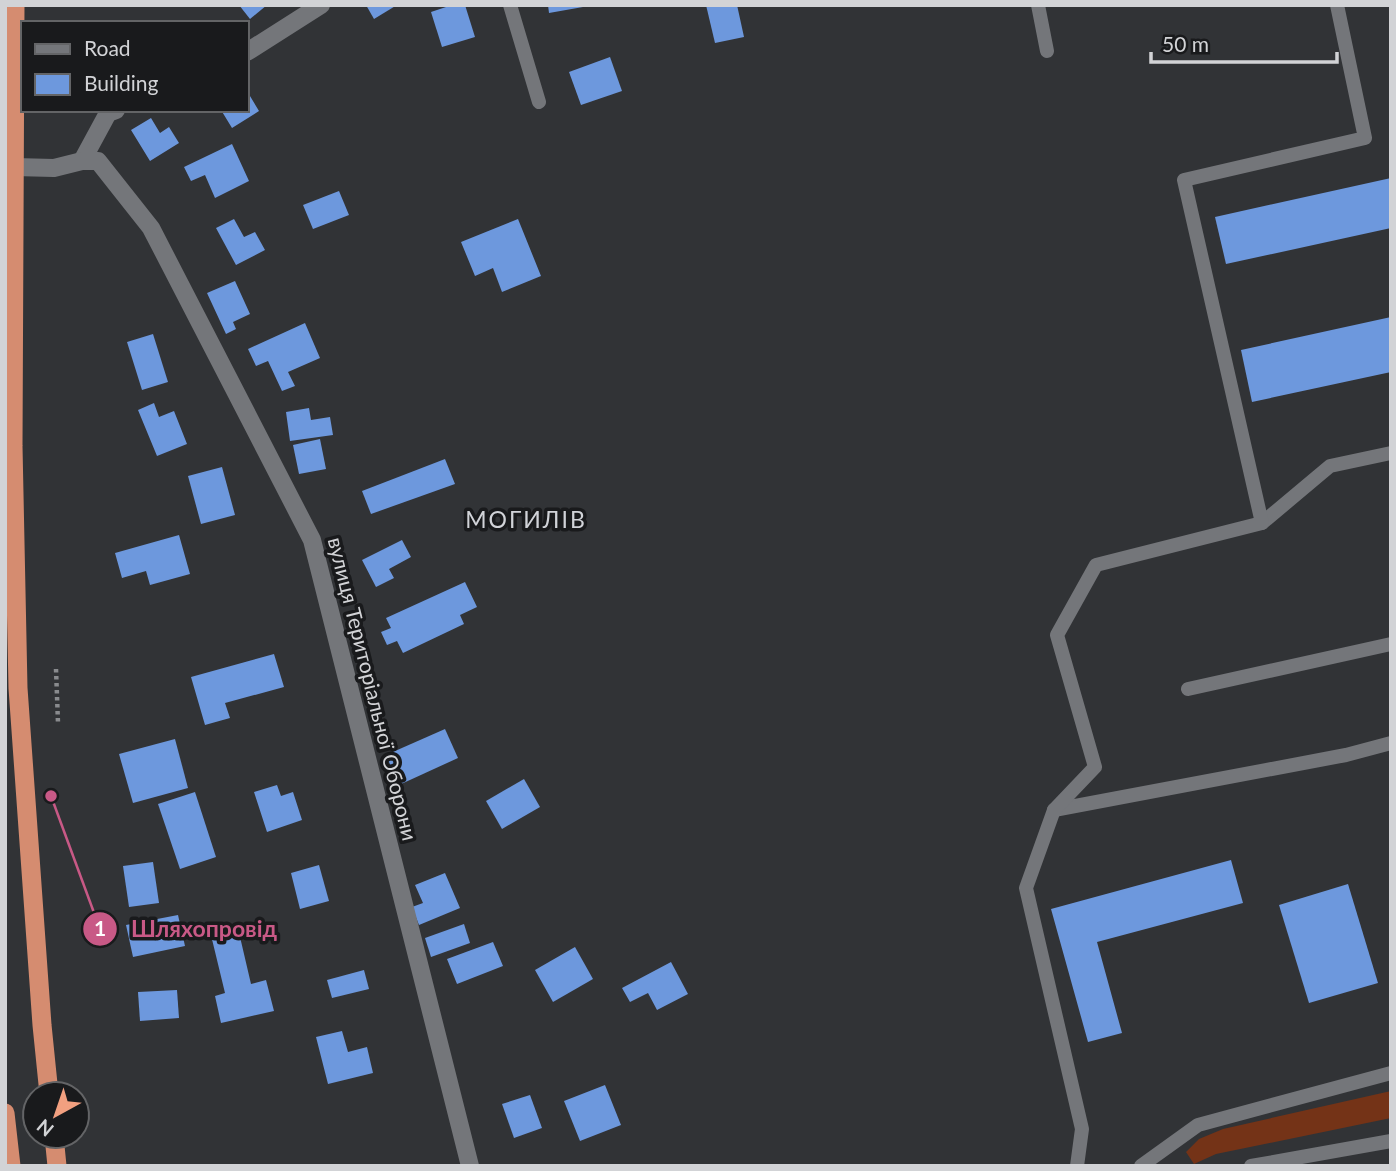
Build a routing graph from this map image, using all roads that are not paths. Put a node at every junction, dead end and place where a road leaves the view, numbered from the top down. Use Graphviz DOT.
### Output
graph roads {
  1 [pos="15,5"];
  2 [pos="321,5"];
  3 [pos="510,5"];
  4 [pos="1038,5"];
  5 [pos="1337,5"];
  6 [pos="248,51"];
  7 [pos="1046,51"];
  8 [pos="539,102"];
  9 [pos="111,112"];
  10 [pos="82,161"];
  11 [pos="13,167"];
  12 [pos="1391,453"];
  13 [pos="1262,523"];
  14 [pos="1391,644"];
  15 [pos="1188,689"];
  16 [pos="1391,743"];
  17 [pos="1054,810"];
  18 [pos="1391,1073"];
  19 [pos="48,1080"];
  20 [pos="5,1113"];
  21 [pos="1391,1141"];
  22 [pos="11,1166"];
  23 [pos="470,1166"];
  24 [pos="1077,1166"];
  25 [pos="1141,1166"];
  26 [pos="1251,1166"];
  1 -- 11 [label="highway"];
  2 -- 6 [label="street"];
  3 -- 8 [label="lane"];
  4 -- 7 [label="lane"];
  5 -- 13 [label="lane"];
  9 -- 10 [label="street"];
  10 -- 11 [label="street"];
  10 -- 23 [label="street, вулиця Територіальної Оборони"];
  11 -- 19 [label="highway"];
  12 -- 13 [label="lane"];
  13 -- 17 [label="lane"];
  14 -- 15 [label="lane"];
  16 -- 17 [label="lane"];
  17 -- 24 [label="lane"];
  18 -- 25 [label="lane"];
  20 -- 22 [label="highway"];
  21 -- 26 [label="lane"];
}
